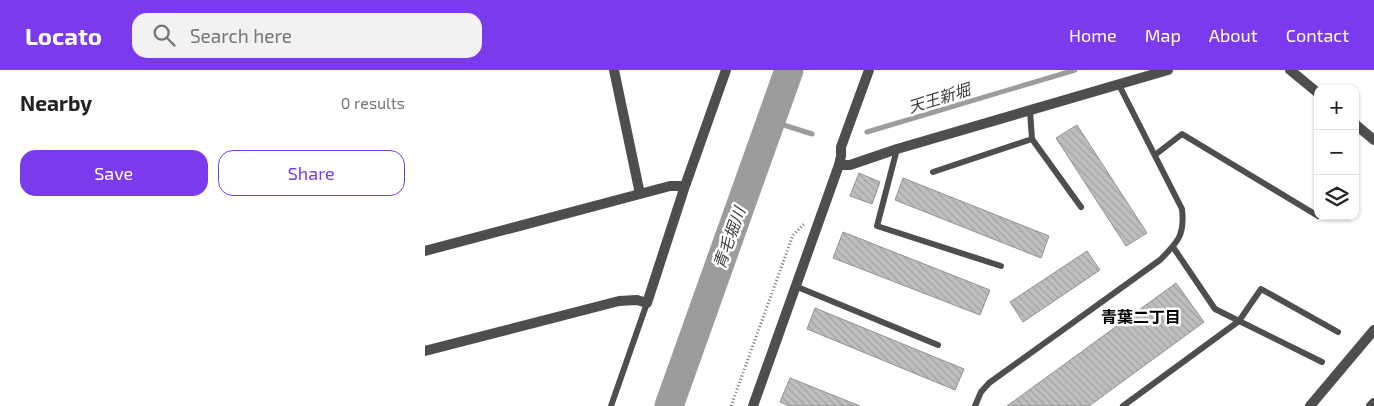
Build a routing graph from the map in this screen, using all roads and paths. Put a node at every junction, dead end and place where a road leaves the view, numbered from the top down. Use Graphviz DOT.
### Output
graph roads {
  1 [pos="614,70"];
  2 [pos="726,70"];
  3 [pos="869,70"];
  4 [pos="1168,70"];
  5 [pos="1290,70"];
  6 [pos="1119,85"];
  7 [pos="1314,90"];
  8 [pos="1030,111"];
  9 [pos="1359,127"];
  10 [pos="1032,139"];
  11 [pos="1374,140"];
  12 [pos="897,150"];
  13 [pos="1155,155"];
  14 [pos="839,165"];
  15 [pos="933,172"];
  16 [pos="685,186"];
  17 [pos="641,194"];
  18 [pos="1081,207"];
  19 [pos="1314,213"];
  20 [pos="810,218"];
  21 [pos="1173,247"];
  22 [pos="425,251"];
  23 [pos="1001,266"];
  24 [pos="795,286"];
  25 [pos="647,304"];
  26 [pos="1239,321"];
  27 [pos="1374,330"];
  28 [pos="1338,332"];
  29 [pos="938,345"];
  30 [pos="425,351"];
  31 [pos="1321,362"];
  32 [pos="1374,403"];
  33 [pos="611,406"];
  34 [pos="731,406"];
  35 [pos="753,406"];
  36 [pos="975,406"];
  37 [pos="1123,406"];
  38 [pos="1311,406"];
  39 [pos="1371,406"];
  1 -- 17 [label="street"];
  2 -- 16 [label="street"];
  3 -- 14 [label="street"];
  4 -- 6 [label="street"];
  5 -- 7 [label="street"];
  6 -- 8 [label="street"];
  6 -- 13 [label="lane"];
  8 -- 10 [label="lane"];
  8 -- 12 [label="street"];
  9 -- 11 [label="street"];
  10 -- 15 [label="lane"];
  10 -- 18 [label="lane"];
  12 -- 14 [label="street"];
  12 -- 23 [label="lane"];
  13 -- 19 [label="lane"];
  13 -- 21 [label="lane"];
  14 -- 24 [label="street"];
  16 -- 17 [label="street"];
  16 -- 25 [label="street"];
  17 -- 22 [label="street"];
  20 -- 34 [label="path"];
  21 -- 26 [label="lane"];
  21 -- 36 [label="lane"];
  24 -- 29 [label="lane"];
  24 -- 35 [label="street"];
  25 -- 30 [label="street"];
  25 -- 33 [label="lane"];
  26 -- 28 [label="lane"];
  26 -- 31 [label="lane"];
  26 -- 37 [label="lane"];
  27 -- 38 [label="street"];
  32 -- 39 [label="street"];
}
